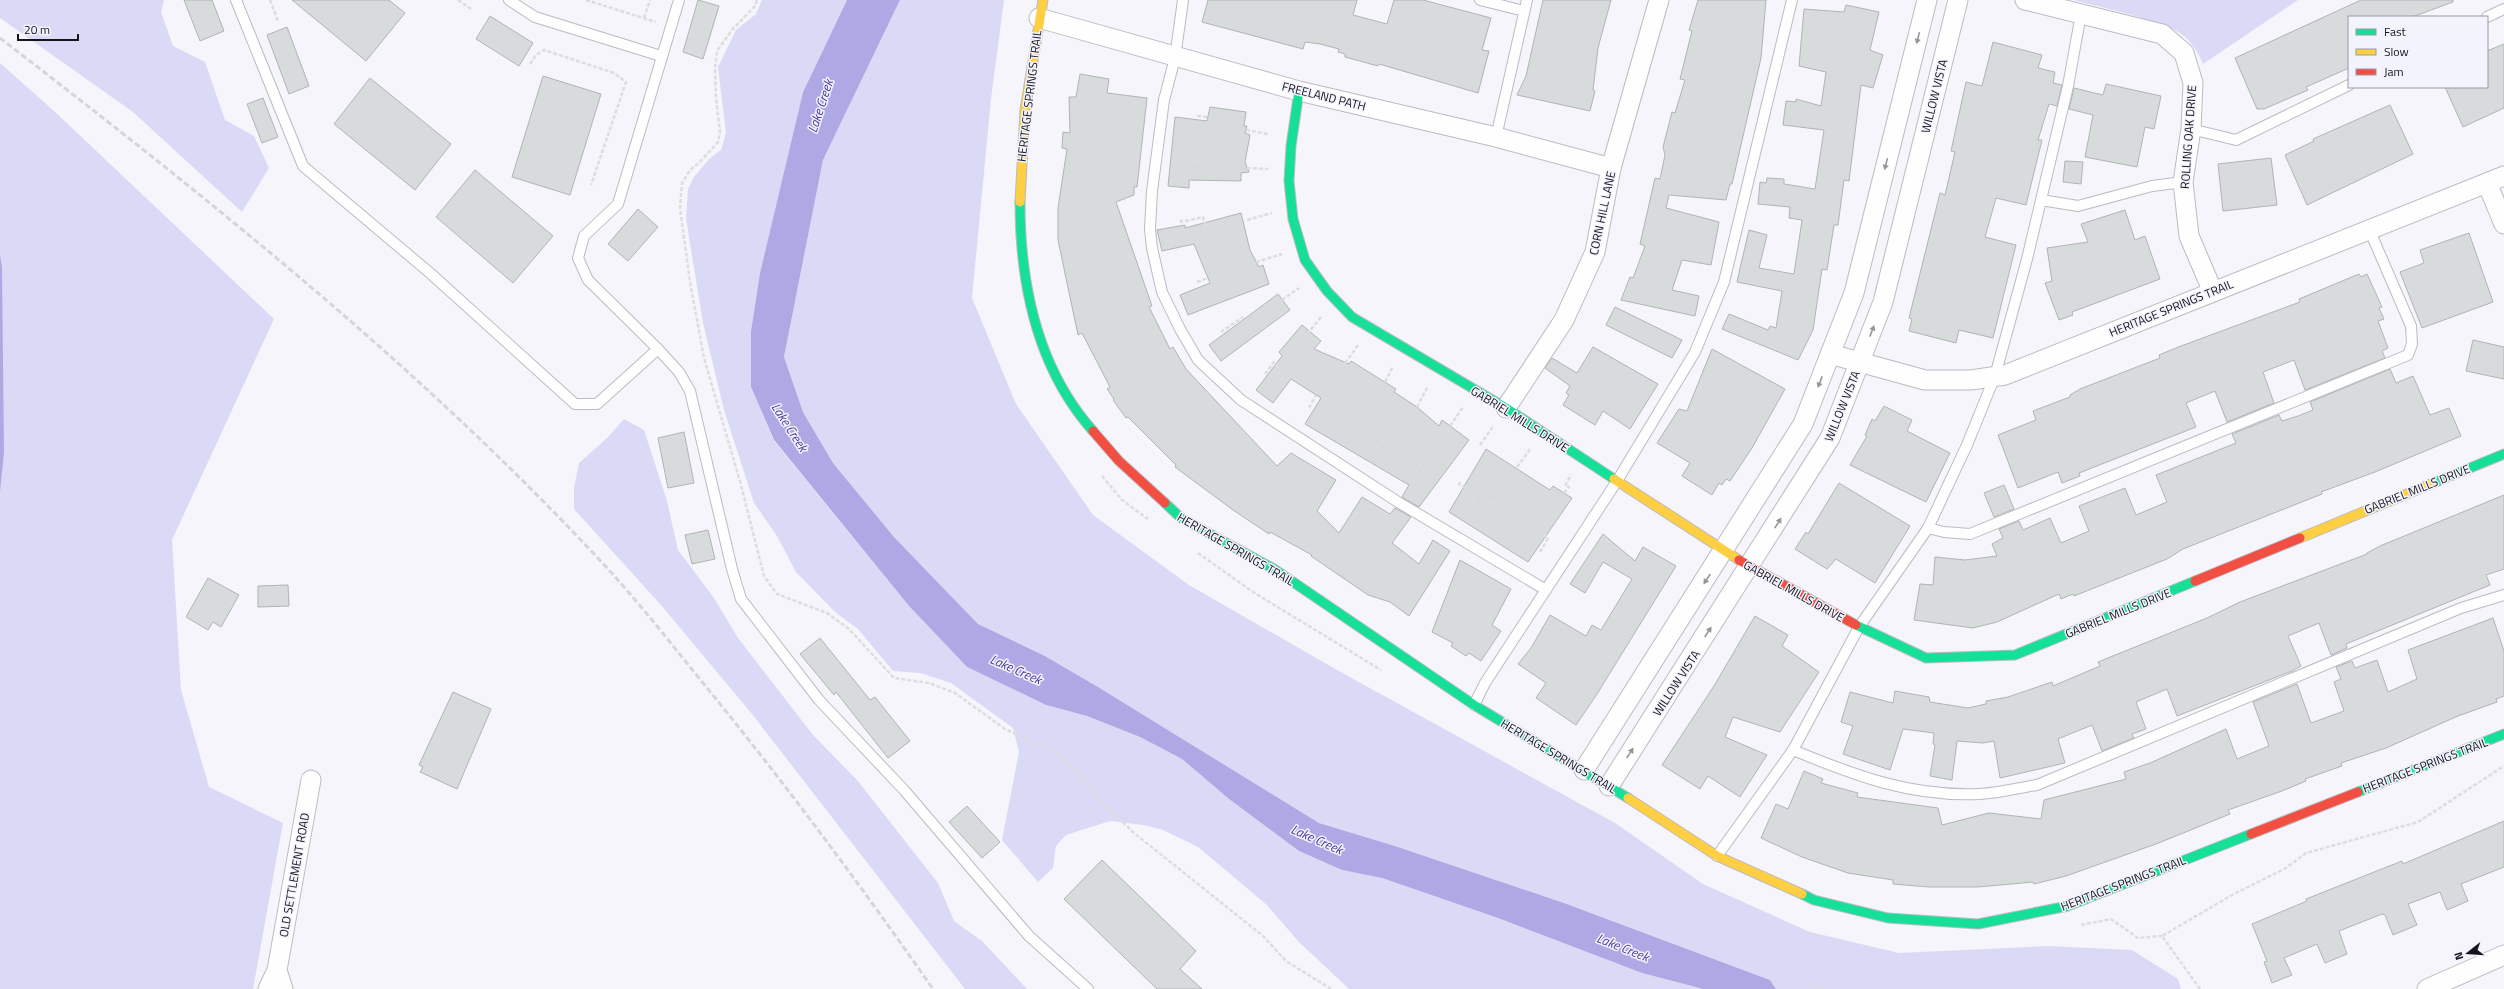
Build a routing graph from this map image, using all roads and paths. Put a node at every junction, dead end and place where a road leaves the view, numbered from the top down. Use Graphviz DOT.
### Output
graph roads {
  1 [pos="236,0"];
  2 [pos="270,0"];
  3 [pos="458,0"];
  4 [pos="509,0"];
  5 [pos="586,0"];
  6 [pos="650,0"];
  7 [pos="679,0"];
  8 [pos="757,0"];
  9 [pos="1183,0"];
  10 [pos="1480,0"];
  11 [pos="1526,0"];
  12 [pos="1659,0"];
  13 [pos="1792,0"];
  14 [pos="1927,0"];
  15 [pos="1958,0"];
  16 [pos="2025,0"];
  17 [pos="471,9"];
  18 [pos="1041,9"];
  19 [pos="2504,9"];
  20 [pos="1524,11"];
  21 [pos="2081,14"];
  22 [pos="2488,17"];
  23 [pos="644,18"];
  24 [pos="278,21"];
  25 [pos="662,24"];
  26 [pos="661,56"];
  27 [pos="1175,58"];
  28 [pos="530,64"];
  29 [pos="2348,85"];
  30 [pos="1299,91"];
  31 [pos="1198,116"];
  32 [pos="1208,117"];
  33 [pos="2191,129"];
  34 [pos="1246,130"];
  35 [pos="1268,134"];
  36 [pos="1496,137"];
  37 [pos="1205,161"];
  38 [pos="1190,162"];
  39 [pos="1247,168"];
  40 [pos="1611,168"];
  41 [pos="1273,169"];
  42 [pos="2496,180"];
  43 [pos="2183,182"];
  44 [pos="591,185"];
  45 [pos="2041,200"];
  46 [pos="1273,212"];
  47 [pos="1180,220"];
  48 [pos="1247,220"];
  49 [pos="2504,224"];
  50 [pos="1206,227"];
  51 [pos="2369,229"];
  52 [pos="1284,253"];
  53 [pos="1256,262"];
  54 [pos="1208,278"];
  55 [pos="1197,282"];
  56 [pos="1302,285"];
  57 [pos="2213,292"];
  58 [pos="1282,300"];
  59 [pos="1325,313"];
  60 [pos="1243,317"];
  61 [pos="1221,332"];
  62 [pos="1307,334"];
  63 [pos="1361,340"];
  64 [pos="658,349"];
  65 [pos="1830,354"];
  66 [pos="1860,361"];
  67 [pos="1395,362"];
  68 [pos="1345,363"];
  69 [pos="1282,367"];
  70 [pos="1264,374"];
  71 [pos="1995,376"];
  72 [pos="1385,382"];
  73 [pos="1429,385"];
  74 [pos="1316,395"];
  75 [pos="1464,406"];
  76 [pos="1309,408"];
  77 [pos="1417,408"];
  78 [pos="1506,408"];
  79 [pos="1355,415"];
  80 [pos="1494,424"];
  81 [pos="1342,426"];
  82 [pos="1450,426"];
  83 [pos="1386,438"];
  84 [pos="1480,445"];
  85 [pos="1377,446"];
  86 [pos="1532,447"];
  87 [pos="2504,454"];
  88 [pos="1426,462"];
  89 [pos="1517,467"];
  90 [pos="1573,471"];
  91 [pos="1098,472"];
  92 [pos="1415,472"];
  93 [pos="1617,481"];
  94 [pos="1460,482"];
  95 [pos="1564,494"];
  96 [pos="1470,504"];
  97 [pos="1501,506"];
  98 [pos="1483,515"];
  99 [pos="1153,522"];
  100 [pos="1928,528"];
  101 [pos="1541,533"];
  102 [pos="1725,551"];
  103 [pos="1197,552"];
  104 [pos="1540,552"];
  105 [pos="1750,567"];
  106 [pos="1546,590"];
  107 [pos="2504,595"];
  108 [pos="1859,627"];
  109 [pos="1382,670"];
  110 [pos="1474,705"];
  111 [pos="2504,734"];
  112 [pos="1794,750"];
  113 [pos="2504,766"];
  114 [pos="1584,770"];
  115 [pos="311,780"];
  116 [pos="1609,786"];
  117 [pos="1717,856"];
  118 [pos="2075,927"];
  119 [pos="2162,936"];
  120 [pos="2504,955"];
  121 [pos="277,970"];
  122 [pos="1807,984"];
  123 [pos="268,989"];
  124 [pos="284,989"];
  125 [pos="1088,989"];
  126 [pos="1331,989"];
  127 [pos="1822,989"];
  128 [pos="2200,989"];
  129 [pos="2427,989"];
  1 -- 64 [label="lane"];
  2 -- 24 [label="path"];
  3 -- 17 [label="path"];
  4 -- 26 [label="lane"];
  5 -- 23 [label="path"];
  6 -- 23 [label="path"];
  7 -- 26 [label="lane"];
  8 -- 126 [label="path"];
  9 -- 27 [label="lane"];
  10 -- 20 [label="lane"];
  11 -- 20 [label="lane"];
  12 -- 40 [label="street, CORN HILL LANE"];
  13 -- 93 [label="lane"];
  14 -- 65 [label="street, one-way"];
  66 -- 15 [label="street, WILLOW VISTA, one-way"];
  16 -- 21 [label="street, ROLLING OAK DRIVE"];
  18 -- 27 [label="street, FREELAND PATH"];
  18 -- 110 [label="street, HERITAGE SPRINGS TRAIL"];
  19 -- 22 [label="lane"];
  20 -- 36 [label="lane"];
  21 -- 33 [label="street, ROLLING OAK DRIVE"];
  21 -- 45 [label="lane"];
  23 -- 25 [label="path"];
  26 -- 64 [label="lane"];
  27 -- 30 [label="street, FREELAND PATH"];
  27 -- 106 [label="lane"];
  28 -- 44 [label="path"];
  29 -- 33 [label="lane"];
  30 -- 36 [label="street, FREELAND PATH"];
  30 -- 78 [label="street, GABRIEL MILLS DRIVE"];
  31 -- 32 [label="path"];
  33 -- 43 [label="street, ROLLING OAK DRIVE"];
  34 -- 35 [label="path"];
  36 -- 40 [label="street, FREELAND PATH"];
  37 -- 38 [label="path"];
  39 -- 41 [label="path"];
  40 -- 78 [label="street, CORN HILL LANE"];
  42 -- 49 [label="street"];
  42 -- 51 [label="street, HERITAGE SPRINGS TRAIL"];
  43 -- 45 [label="lane"];
  43 -- 57 [label="street, ROLLING OAK DRIVE"];
  45 -- 71 [label="lane"];
  46 -- 48 [label="path"];
  47 -- 50 [label="path"];
  51 -- 57 [label="street, HERITAGE SPRINGS TRAIL"];
  51 -- 100 [label="lane"];
  52 -- 53 [label="path"];
  54 -- 55 [label="path"];
  56 -- 58 [label="path"];
  57 -- 71 [label="street, HERITAGE SPRINGS TRAIL"];
  59 -- 62 [label="path"];
  60 -- 61 [label="path"];
  63 -- 68 [label="path"];
  64 -- 125 [label="lane"];
  65 -- 66 [label="street, HERITAGE SPRINGS TRAIL"];
  65 -- 102 [label="street, one-way"];
  66 -- 71 [label="street, HERITAGE SPRINGS TRAIL"];
  105 -- 66 [label="street, WILLOW VISTA, one-way"];
  67 -- 72 [label="path"];
  69 -- 70 [label="path"];
  71 -- 100 [label="lane"];
  73 -- 77 [label="path"];
  74 -- 76 [label="path"];
  75 -- 82 [label="path"];
  78 -- 93 [label="street, GABRIEL MILLS DRIVE"];
  79 -- 81 [label="path"];
  80 -- 84 [label="path"];
  83 -- 85 [label="path"];
  86 -- 89 [label="path"];
  87 -- 108 [label="street, GABRIEL MILLS DRIVE"];
  88 -- 92 [label="path"];
  90 -- 95 [label="path"];
  91 -- 99 [label="path"];
  93 -- 102 [label="street, GABRIEL MILLS DRIVE"];
  93 -- 106 [label="lane"];
  94 -- 96 [label="path"];
  97 -- 98 [label="path"];
  100 -- 108 [label="lane"];
  101 -- 104 [label="path"];
  102 -- 105 [label="street, GABRIEL MILLS DRIVE"];
  102 -- 114 [label="street, one-way"];
  103 -- 109 [label="path"];
  105 -- 108 [label="street, GABRIEL MILLS DRIVE"];
  116 -- 105 [label="street, WILLOW VISTA, one-way"];
  106 -- 110 [label="lane"];
  107 -- 112 [label="lane"];
  108 -- 112 [label="lane"];
  110 -- 114 [label="street, HERITAGE SPRINGS TRAIL"];
  111 -- 117 [label="street, HERITAGE SPRINGS TRAIL"];
  112 -- 117 [label="lane"];
  113 -- 119 [label="path"];
  114 -- 116 [label="street, HERITAGE SPRINGS TRAIL"];
  115 -- 121 [label="street, OLD SETTLEMENT ROAD"];
  116 -- 117 [label="street, HERITAGE SPRINGS TRAIL"];
  118 -- 119 [label="path"];
  119 -- 128 [label="path"];
  120 -- 129 [label="street"];
  121 -- 123 [label="street, OLD SETTLEMENT ROAD"];
  121 -- 124 [label="street"];
  122 -- 127 [label="path"];
}
